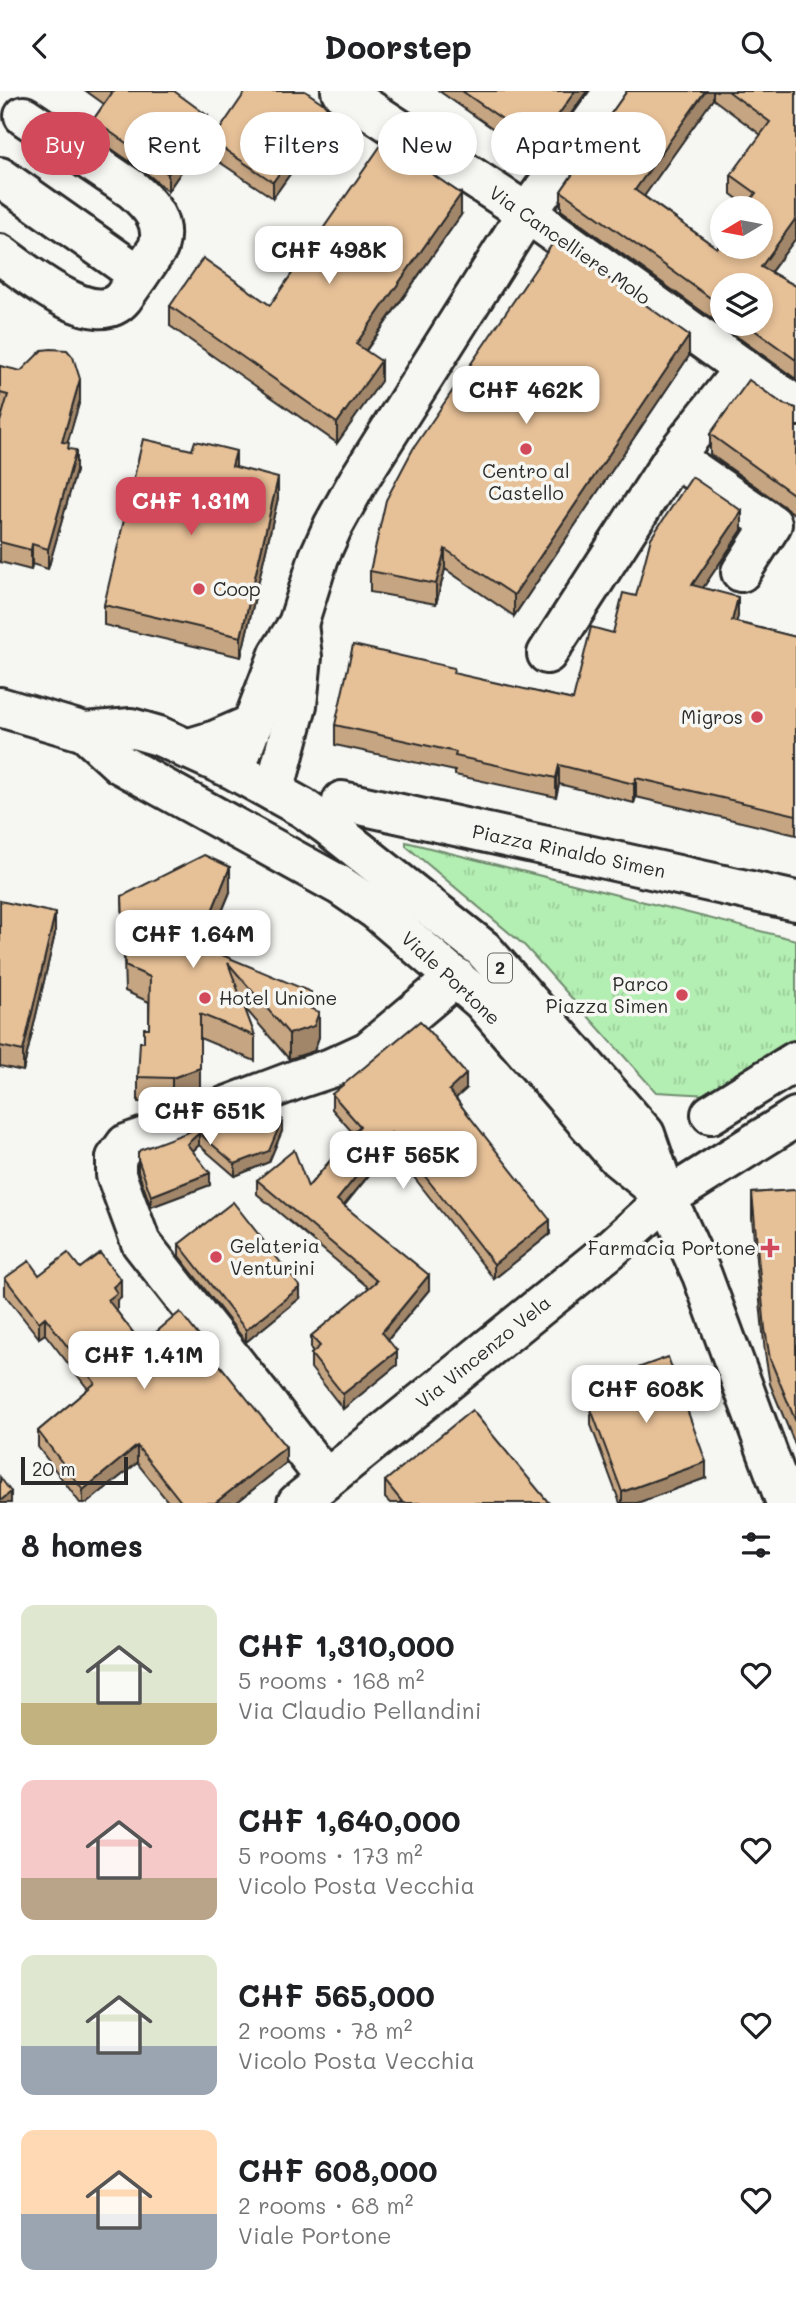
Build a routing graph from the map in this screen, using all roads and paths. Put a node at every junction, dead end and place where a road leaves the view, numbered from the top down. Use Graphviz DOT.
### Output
graph roads {
  1 [pos="341,91"];
  2 [pos="614,91"];
  3 [pos="110,174"];
  4 [pos="0,177"];
  5 [pos="527,213"];
  6 [pos="0,254"];
  7 [pos="139,275"];
  8 [pos="744,367"];
  9 [pos="796,406"];
  10 [pos="674,457"];
  11 [pos="741,572"];
  12 [pos="298,624"];
  13 [pos="547,654"];
  14 [pos="0,706"];
  15 [pos="253,724"];
  16 [pos="85,732"];
  17 [pos="186,748"];
  18 [pos="234,770"];
  19 [pos="274,792"];
  20 [pos="342,801"];
  21 [pos="233,826"];
  22 [pos="796,901"];
  23 [pos="456,977"];
  24 [pos="796,1061"];
  25 [pos="711,1114"];
  26 [pos="796,1117"];
  27 [pos="667,1198"];
  28 [pos="326,1479"];
  29 [pos="297,1503"];
  30 [pos="786,1503"];
  1 -- 5 [label="street, Via Cancelliere Molo"];
  2 -- 5 [label="street"];
  3 -- 7 [label="street"];
  4 -- 7 [label="street"];
  5 -- 8 [label="street, Via Cancelliere Molo"];
  5 -- 12 [label="street"];
  6 -- 7 [label="street"];
  8 -- 9 [label="street, Via Cancelliere Molo"];
  8 -- 10 [label="street"];
  10 -- 11 [label="street"];
  10 -- 13 [label="street"];
  12 -- 15 [label="street"];
  12 -- 19 [label="street"];
  14 -- 16 [label="street, 2"];
  15 -- 17 [label="street"];
  15 -- 18 [label="street"];
  16 -- 17 [label="street, 2"];
  16 -- 21 [label="street, 2"];
  17 -- 18 [label="street, 2"];
  18 -- 19 [label="street, 2"];
  18 -- 21 [label="street"];
  19 -- 21 [label="street"];
  19 -- 27 [label="street, Viale Portone / 2"];
  20 -- 22 [label="street, Piazza Rinaldo Simen"];
  21 -- 23 [label="street, Viale Portone / 2"];
  23 -- 27 [label="street, Viale Portone / 2"];
  23 -- 28 [label="street"];
  24 -- 25 [label="street"];
  26 -- 27 [label="street, Via Vincenzo Vela"];
  27 -- 28 [label="street, Via Vincenzo Vela"];
  27 -- 30 [label="street, Viale Portone / 2"];
  28 -- 29 [label="street, Via Vincenzo Vela"];
}
